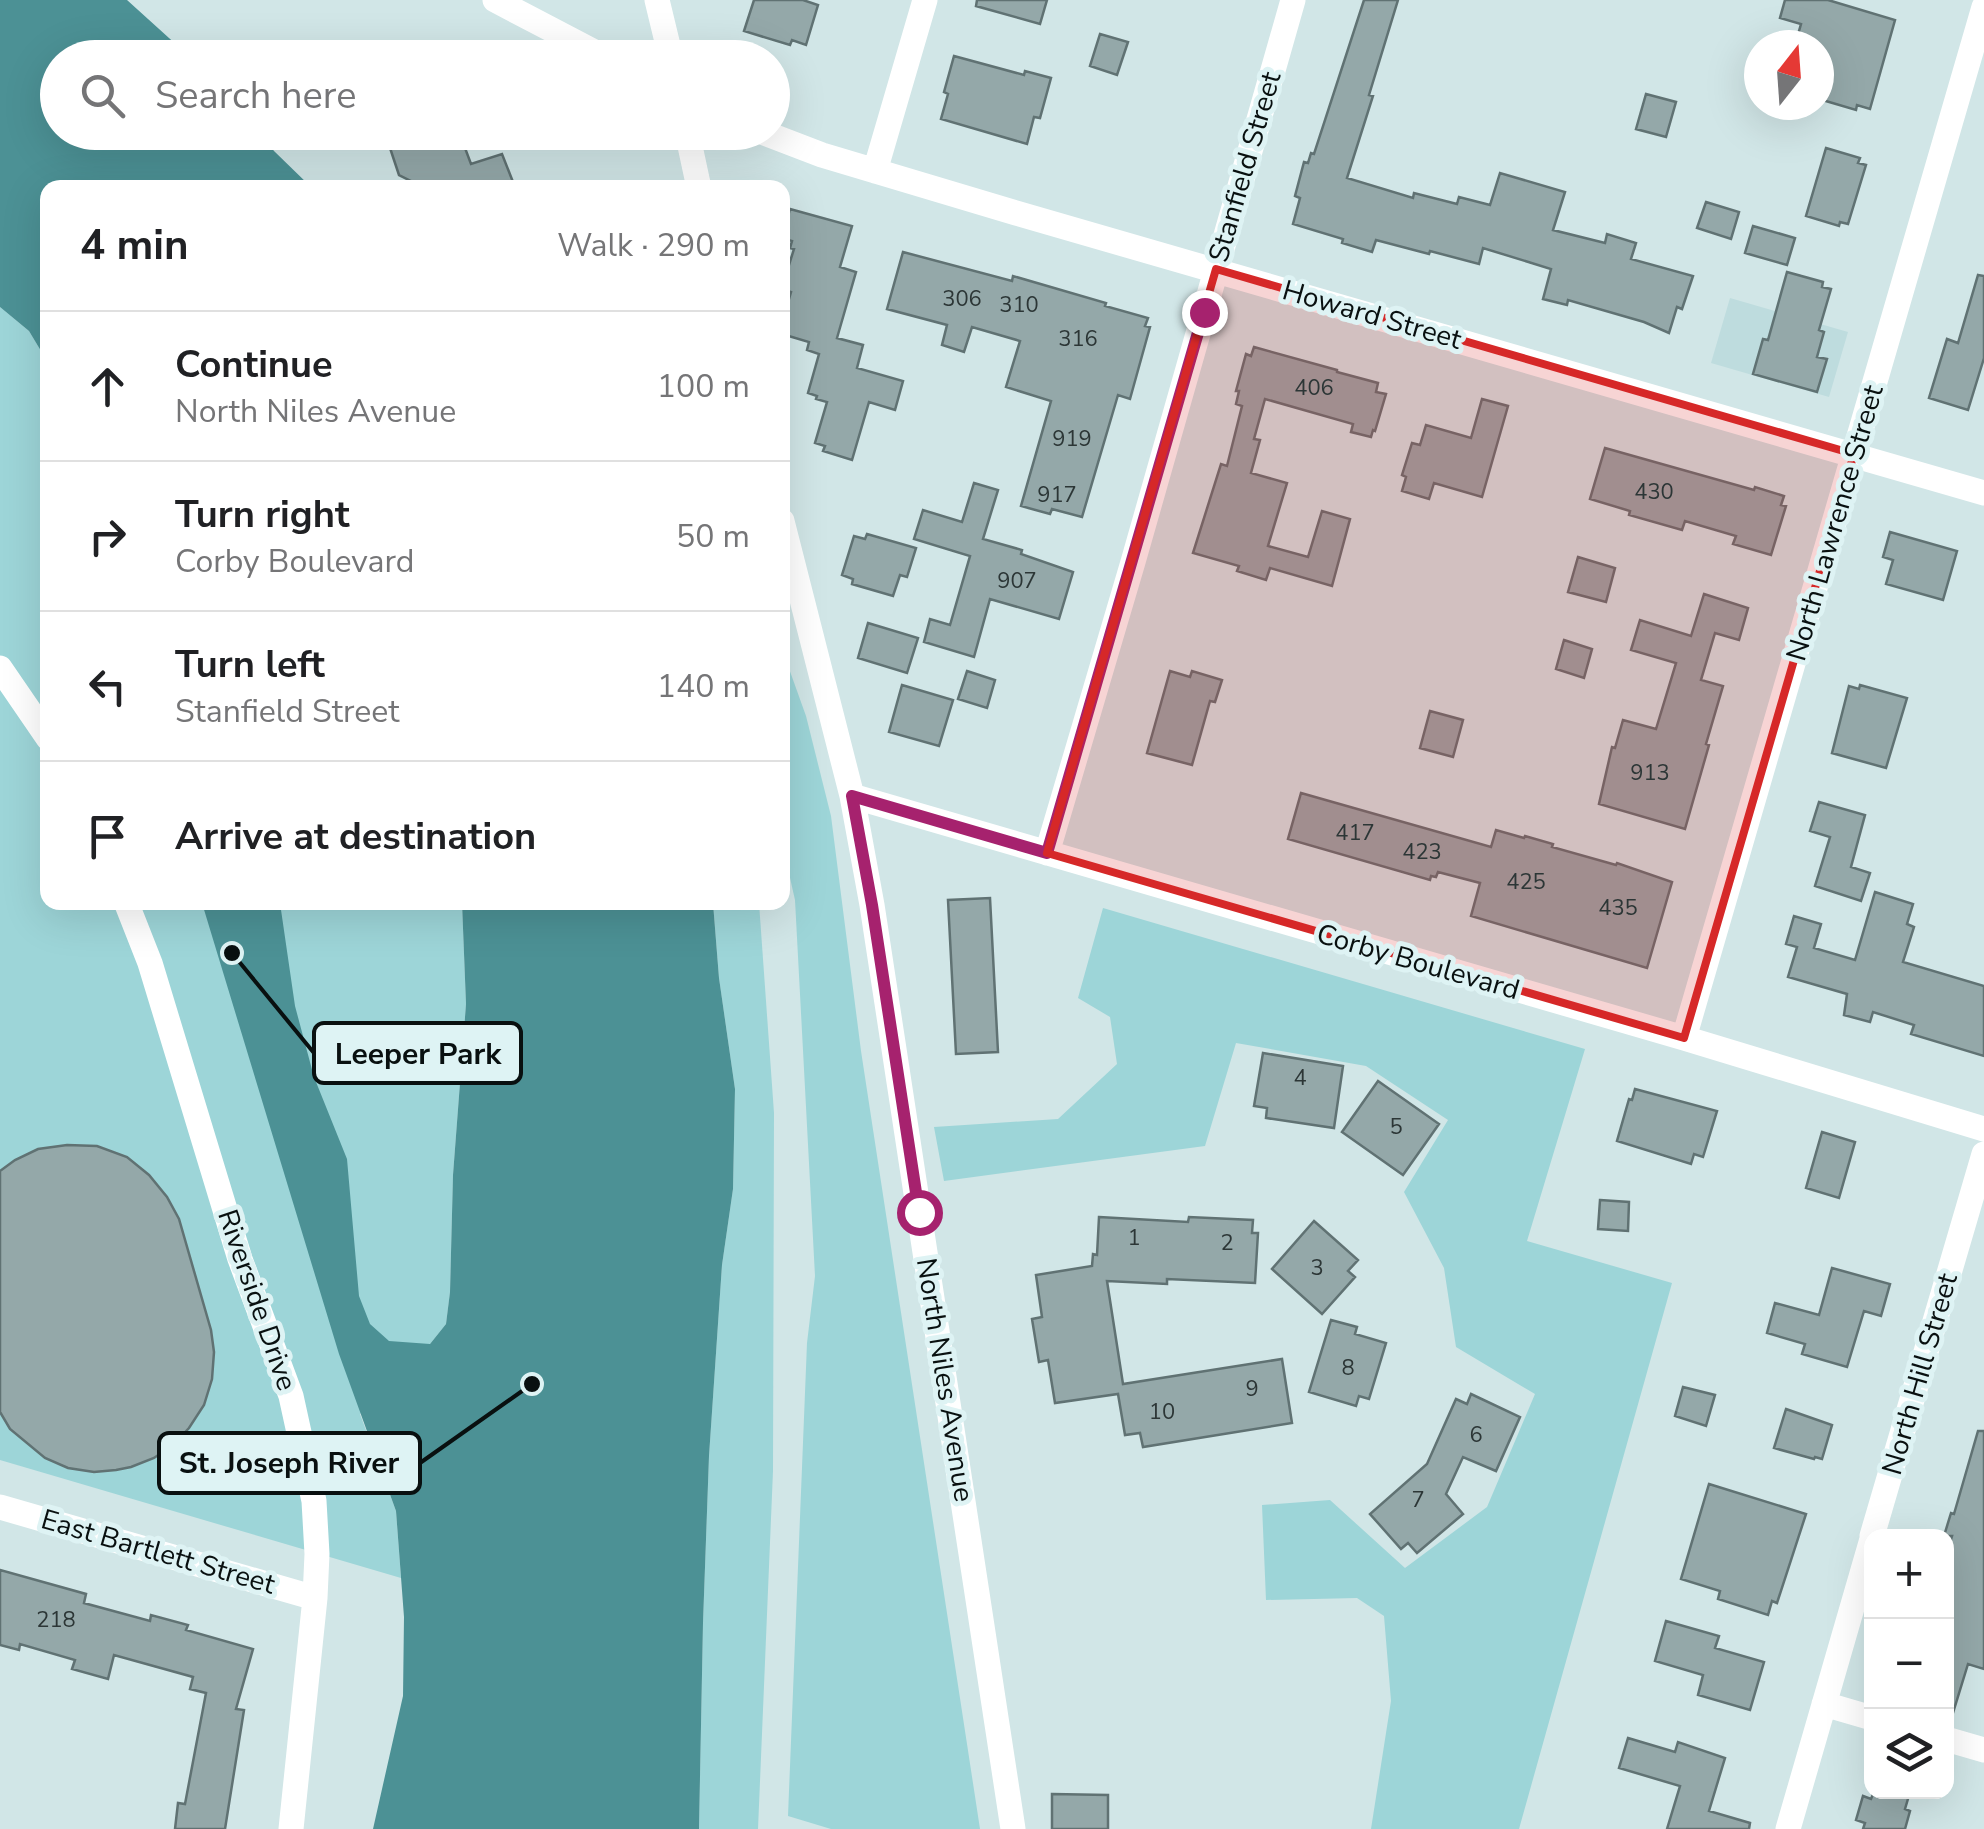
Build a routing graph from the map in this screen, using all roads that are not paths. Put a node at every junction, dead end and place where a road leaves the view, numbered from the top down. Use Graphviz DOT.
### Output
graph roads {
  1 [pos="494,0"];
  2 [pos="658,0"];
  3 [pos="925,0"];
  4 [pos="1293,0"];
  5 [pos="1984,7"];
  6 [pos="571,40"];
  7 [pos="667,40"];
  8 [pos="790,143"];
  9 [pos="691,150"];
  10 [pos="875,170"];
  11 [pos="697,180"];
  12 [pos="1216,269"];
  13 [pos="1854,454"];
  14 [pos="1984,493"];
  15 [pos="790,552"];
  16 [pos="0,668"];
  17 [pos="40,726"];
  18 [pos="852,796"];
  19 [pos="1047,853"];
  20 [pos="129,910"];
  21 [pos="1684,1038"];
  22 [pos="1984,1129"];
  23 [pos="1984,1154"];
  24 [pos="0,1507"];
  25 [pos="1875,1529"];
  26 [pos="1864,1566"];
  27 [pos="315,1598"];
  28 [pos="1824,1704"];
  29 [pos="1864,1716"];
  30 [pos="1954,1741"];
  31 [pos="1984,1750"];
  32 [pos="291,1829"];
  33 [pos="1012,1829"];
  34 [pos="1788,1829"];
  1 -- 6 [label="street"];
  2 -- 7 [label="street"];
  3 -- 10 [label="street"];
  4 -- 12 [label="street, Stanfield Street"];
  5 -- 13 [label="street, North Lawrence Street"];
  8 -- 10 [label="street, Howard Street"];
  9 -- 11 [label="street"];
  10 -- 12 [label="street, Howard Street"];
  12 -- 13 [label="street, Howard Street"];
  12 -- 19 [label="street, Stanfield Street"];
  13 -- 14 [label="street, Howard Street"];
  13 -- 21 [label="street, North Lawrence Street"];
  15 -- 18 [label="street, North Niles Avenue"];
  16 -- 17 [label="street"];
  18 -- 19 [label="street, Corby Boulevard"];
  18 -- 33 [label="street, North Niles Avenue"];
  19 -- 21 [label="street, Corby Boulevard"];
  20 -- 27 [label="street, Riverside Drive"];
  21 -- 22 [label="street, Corby Boulevard"];
  23 -- 25 [label="street, North Hill Street"];
  24 -- 27 [label="street, East Bartlett Street"];
  26 -- 28 [label="street, North Hill Street"];
  27 -- 32 [label="street, Riverside Drive"];
  28 -- 29 [label="street"];
  28 -- 34 [label="street, North Hill Street"];
  30 -- 31 [label="street"];
}
